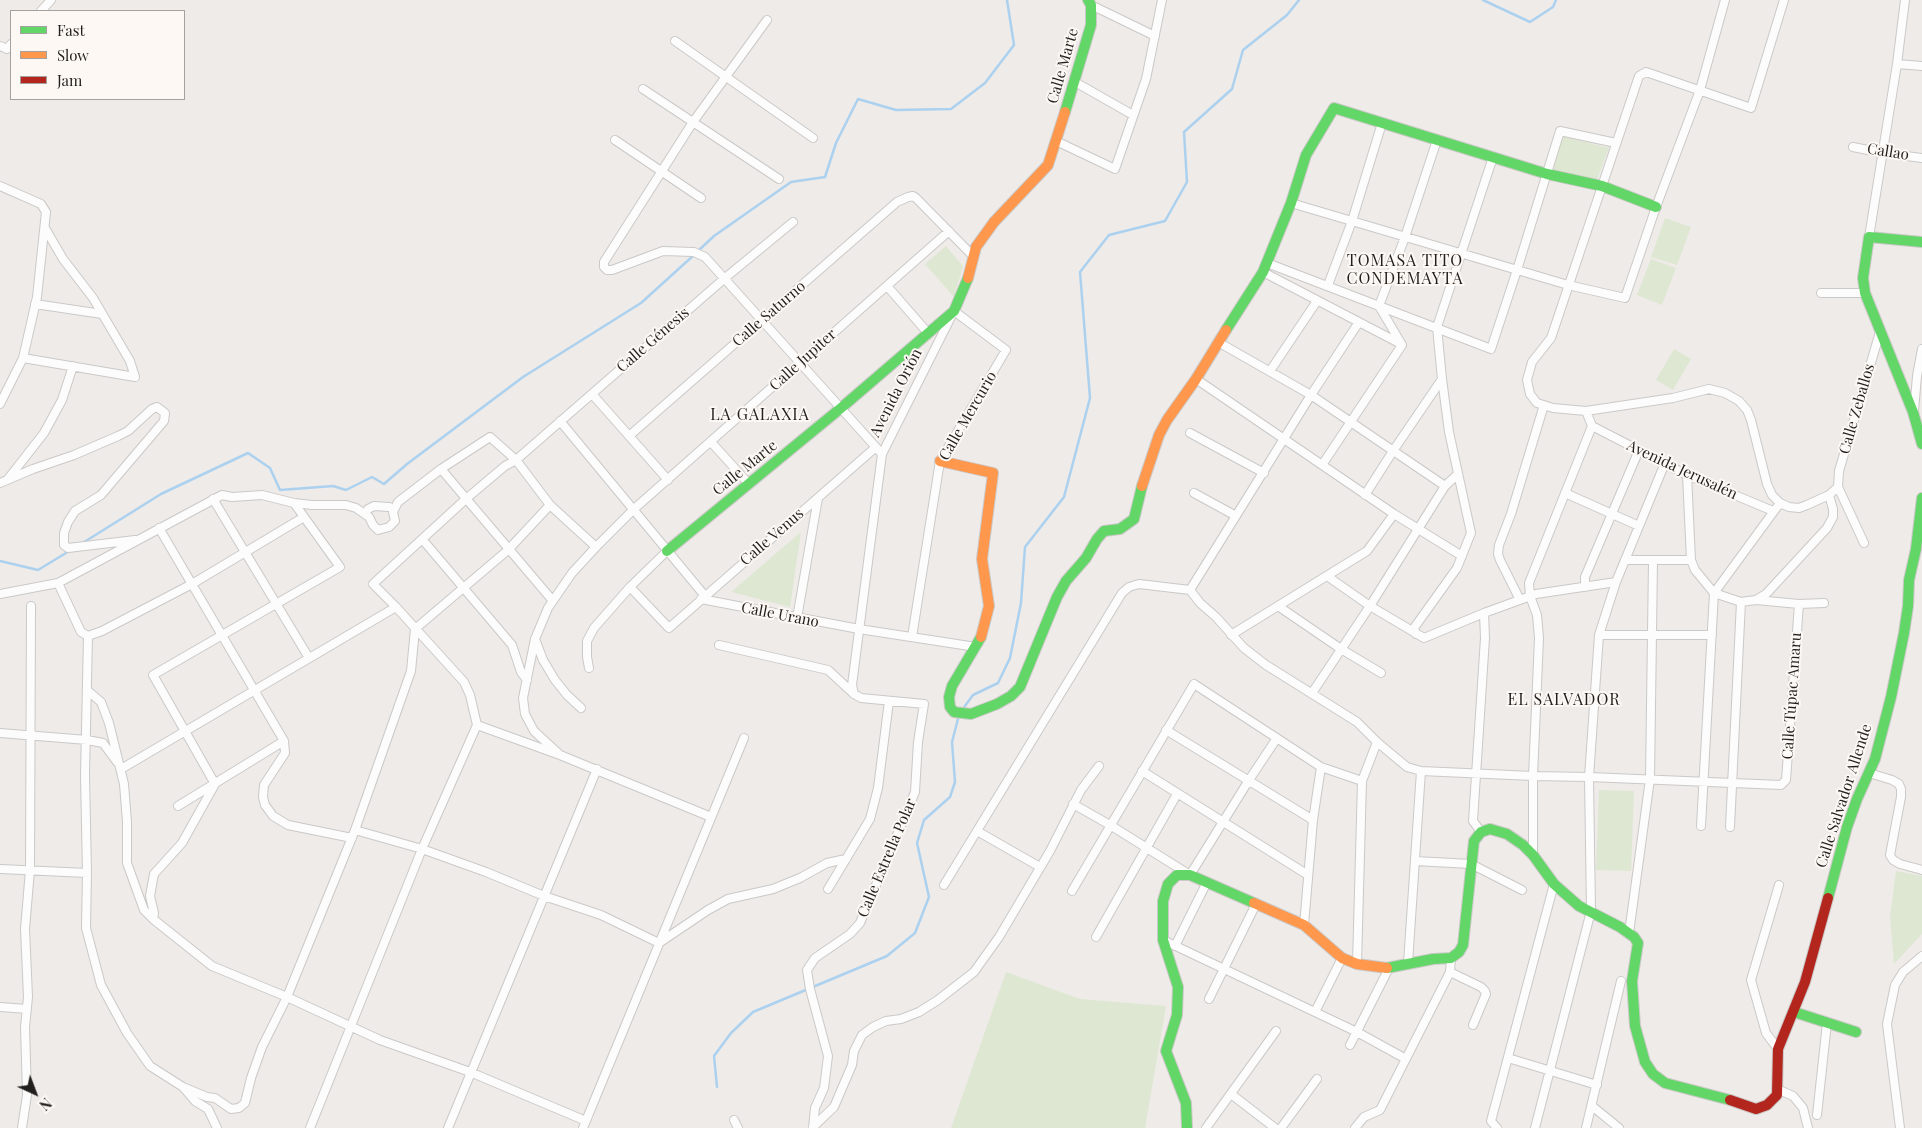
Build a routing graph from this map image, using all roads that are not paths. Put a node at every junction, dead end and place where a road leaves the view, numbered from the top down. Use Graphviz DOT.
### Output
graph roads {
  1 [pos="51,0"];
  2 [pos="1162,0"];
  3 [pos="1725,0"];
  4 [pos="1784,0"];
  5 [pos="1905,0"];
  6 [pos="1089,3"];
  7 [pos="42,10"];
  8 [pos="767,20"];
  9 [pos="1155,36"];
  10 [pos="675,41"];
  11 [pos="1897,64"];
  12 [pos="1922,66"];
  13 [pos="726,76"];
  14 [pos="1075,82"];
  15 [pos="643,89"];
  16 [pos="1700,90"];
  17 [pos="1134,115"];
  18 [pos="693,122"];
  19 [pos="1382,123"];
  20 [pos="813,138"];
  21 [pos="615,140"];
  22 [pos="1437,140"];
  23 [pos="1056,141"];
  24 [pos="1616,143"];
  25 [pos="1853,147"];
  26 [pos="1883,153"];
  27 [pos="1493,157"];
  28 [pos="1922,158"];
  29 [pos="661,171"];
  30 [pos="1547,174"];
  31 [pos="779,178"];
  32 [pos="0,186"];
  33 [pos="1602,186"];
  34 [pos="701,198"];
  35 [pos="1291,203"];
  36 [pos="1656,207"];
  37 [pos="1352,221"];
  38 [pos="793,222"];
  39 [pos="45,228"];
  40 [pos="949,231"];
  41 [pos="1405,237"];
  42 [pos="1869,237"];
  43 [pos="1922,242"];
  44 [pos="1461,254"];
  45 [pos="974,257"];
  46 [pos="1265,267"];
  47 [pos="1517,270"];
  48 [pos="725,278"];
  49 [pos="1328,285"];
  50 [pos="1568,285"];
  51 [pos="887,286"];
  52 [pos="1821,293"];
  53 [pos="1865,293"];
  54 [pos="1317,300"];
  55 [pos="35,304"];
  56 [pos="1379,306"];
  57 [pos="954,310"];
  58 [pos="102,314"];
  59 [pos="762,320"];
  60 [pos="1359,322"];
  61 [pos="1437,327"];
  62 [pos="928,332"];
  63 [pos="1880,332"];
  64 [pos="1218,342"];
  65 [pos="1402,345"];
  66 [pos="1922,349"];
  67 [pos="24,358"];
  68 [pos="800,362"];
  69 [pos="72,366"];
  70 [pos="1270,372"];
  71 [pos="1196,379"];
  72 [pos="1442,379"];
  73 [pos="592,394"];
  74 [pos="1311,395"];
  75 [pos="0,404"];
  76 [pos="1544,405"];
  77 [pos="841,408"];
  78 [pos="1586,411"];
  79 [pos="1914,412"];
  80 [pos="560,421"];
  81 [pos="1351,422"];
  82 [pos="1592,426"];
  83 [pos="1190,433"];
  84 [pos="628,436"];
  85 [pos="1285,440"];
  86 [pos="711,442"];
  87 [pos="1922,444"];
  88 [pos="876,447"];
  89 [pos="1393,450"];
  90 [pos="1639,450"];
  91 [pos="882,454"];
  92 [pos="516,460"];
  93 [pos="940,461"];
  94 [pos="1665,463"];
  95 [pos="1322,465"];
  96 [pos="441,468"];
  97 [pos="1264,473"];
  98 [pos="1458,474"];
  99 [pos="1687,475"];
  100 [pos="668,480"];
  101 [pos="3,482"];
  102 [pos="748,484"];
  103 [pos="1445,486"];
  104 [pos="1838,487"];
  105 [pos="1194,493"];
  106 [pos="1565,493"];
  107 [pos="1365,495"];
  108 [pos="1828,495"];
  109 [pos="467,498"];
  110 [pos="818,498"];
  111 [pos="1922,498"];
  112 [pos="213,499"];
  113 [pos="294,503"];
  114 [pos="1780,503"];
  115 [pos="550,506"];
  116 [pos="389,507"];
  117 [pos="634,509"];
  118 [pos="1773,511"];
  119 [pos="365,514"];
  120 [pos="1394,514"];
  121 [pos="1612,514"];
  122 [pos="1236,516"];
  123 [pos="304,518"];
  124 [pos="1639,526"];
  125 [pos="159,528"];
  126 [pos="1417,528"];
  127 [pos="139,539"];
  128 [pos="422,539"];
  129 [pos="1864,543"];
  130 [pos="596,546"];
  131 [pos="508,550"];
  132 [pos="667,551"];
  133 [pos="245,553"];
  134 [pos="1462,556"];
  135 [pos="1625,560"];
  136 [pos="1691,560"];
  137 [pos="1653,561"];
  138 [pos="1327,576"];
  139 [pos="1616,582"];
  140 [pos="58,583"];
  141 [pos="192,584"];
  142 [pos="630,587"];
  143 [pos="1585,587"];
  144 [pos="464,588"];
  145 [pos="1190,590"];
  146 [pos="1714,593"];
  147 [pos="0,594"];
  148 [pos="1530,596"];
  149 [pos="703,598"];
  150 [pos="1520,600"];
  151 [pos="1756,600"];
  152 [pos="553,601"];
  153 [pos="1741,602"];
  154 [pos="1824,603"];
  155 [pos="277,604"];
  156 [pos="1799,604"];
  157 [pos="31,606"];
  158 [pos="1278,606"];
  159 [pos="1370,606"];
  160 [pos="396,607"];
  161 [pos="1484,613"];
  162 [pos="797,618"];
  163 [pos="415,629"];
  164 [pos="859,629"];
  165 [pos="1416,634"];
  166 [pos="1231,635"];
  167 [pos="1599,635"];
  168 [pos="1652,635"];
  169 [pos="1712,635"];
  170 [pos="88,636"];
  171 [pos="222,636"];
  172 [pos="912,637"];
  173 [pos="535,639"];
  174 [pos="719,645"];
  175 [pos="976,647"];
  176 [pos="1341,649"];
  177 [pos="309,658"];
  178 [pos="589,668"];
  179 [pos="1381,673"];
  180 [pos="527,680"];
  181 [pos="88,690"];
  182 [pos="253,690"];
  183 [pos="1312,693"];
  184 [pos="854,694"];
  185 [pos="889,701"];
  186 [pos="581,708"];
  187 [pos="477,725"];
  188 [pos="1166,730"];
  189 [pos="184,731"];
  190 [pos="0,733"];
  191 [pos="30,736"];
  192 [pos="744,738"];
  193 [pos="1278,738"];
  194 [pos="87,740"];
  195 [pos="284,741"];
  196 [pos="1377,742"];
  197 [pos="560,755"];
  198 [pos="1099,766"];
  199 [pos="120,767"];
  200 [pos="1322,767"];
  201 [pos="597,769"];
  202 [pos="1142,771"];
  203 [pos="1421,771"];
  204 [pos="1476,773"];
  205 [pos="1869,773"];
  206 [pos="1533,776"];
  207 [pos="1589,777"];
  208 [pos="1650,779"];
  209 [pos="1249,780"];
  210 [pos="1362,780"];
  211 [pos="1704,781"];
  212 [pos="1732,782"];
  213 [pos="215,784"];
  214 [pos="1177,794"];
  215 [pos="1073,804"];
  216 [pos="178,806"];
  217 [pos="711,817"];
  218 [pos="1313,820"];
  219 [pos="1223,821"];
  220 [pos="1110,825"];
  221 [pos="1701,826"];
  222 [pos="1730,827"];
  223 [pos="356,830"];
  224 [pos="977,831"];
  225 [pos="1481,832"];
  226 [pos="352,838"];
  227 [pos="1146,848"];
  228 [pos="422,849"];
  229 [pos="1533,855"];
  230 [pos="846,859"];
  231 [pos="1415,861"];
  232 [pos="1472,864"];
  233 [pos="1040,867"];
  234 [pos="0,869"];
  235 [pos="30,870"];
  236 [pos="1922,870"];
  237 [pos="87,873"];
  238 [pos="1190,875"];
  239 [pos="1308,875"];
  240 [pos="1207,882"];
  241 [pos="1554,884"];
  242 [pos="944,885"];
  243 [pos="1779,885"];
  244 [pos="828,889"];
  245 [pos="1522,890"];
  246 [pos="1072,891"];
  247 [pos="544,896"];
  248 [pos="1256,904"];
  249 [pos="1591,911"];
  250 [pos="153,919"];
  251 [pos="1304,925"];
  252 [pos="1629,933"];
  253 [pos="1096,937"];
  254 [pos="1163,940"];
  255 [pos="659,943"];
  256 [pos="1175,946"];
  257 [pos="1922,956"];
  258 [pos="1342,958"];
  259 [pos="1450,958"];
  260 [pos="1408,963"];
  261 [pos="1357,964"];
  262 [pos="1388,968"];
  263 [pos="1224,969"];
  264 [pos="1450,972"];
  265 [pos="1621,981"];
  266 [pos="288,997"];
  267 [pos="1209,999"];
  268 [pos="0,1007"];
  269 [pos="27,1009"];
  270 [pos="1315,1012"];
  271 [pos="1794,1012"];
  272 [pos="1827,1023"];
  273 [pos="351,1025"];
  274 [pos="1472,1025"];
  275 [pos="1276,1031"];
  276 [pos="1357,1032"];
  277 [pos="1856,1032"];
  278 [pos="1350,1045"];
  279 [pos="1778,1049"];
  280 [pos="1508,1058"];
  281 [pos="1406,1059"];
  282 [pos="1550,1071"];
  283 [pos="470,1072"];
  284 [pos="1317,1079"];
  285 [pos="1597,1085"];
  286 [pos="183,1087"];
  287 [pos="1777,1089"];
  288 [pos="1231,1094"];
  289 [pos="1592,1106"];
  290 [pos="1817,1115"];
  291 [pos="734,1120"];
  292 [pos="585,1125"];
  293 [pos="813,1127"];
  294 [pos="22,1128"];
  295 [pos="217,1128"];
  296 [pos="310,1128"];
  297 [pos="448,1128"];
  298 [pos="738,1128"];
  299 [pos="1187,1128"];
  300 [pos="1206,1128"];
  301 [pos="1275,1128"];
  302 [pos="1281,1128"];
  303 [pos="1355,1128"];
  304 [pos="1496,1128"];
  305 [pos="1535,1128"];
  306 [pos="1586,1128"];
  307 [pos="1619,1128"];
  308 [pos="1808,1128"];
  309 [pos="1900,1128"];
  1 -- 7 [label="street"];
  2 -- 9 [label="street"];
  3 -- 16 [label="street"];
  4 -- 16 [label="street"];
  5 -- 11 [label="street"];
  6 -- 9 [label="street"];
  6 -- 14 [label="street, Calle Marte"];
  8 -- 13 [label="street"];
  9 -- 17 [label="street"];
  10 -- 13 [label="street"];
  11 -- 12 [label="street"];
  11 -- 26 [label="street"];
  13 -- 18 [label="street"];
  13 -- 20 [label="street"];
  14 -- 17 [label="street"];
  14 -- 23 [label="street, Calle Marte"];
  15 -- 18 [label="street"];
  16 -- 24 [label="street"];
  16 -- 36 [label="street"];
  17 -- 23 [label="street"];
  18 -- 29 [label="street"];
  18 -- 31 [label="street"];
  19 -- 22 [label="street"];
  19 -- 35 [label="street"];
  19 -- 37 [label="street"];
  21 -- 29 [label="street"];
  22 -- 27 [label="street"];
  22 -- 41 [label="street"];
  23 -- 45 [label="street, Avenida Orión"];
  24 -- 30 [label="street"];
  24 -- 33 [label="street"];
  25 -- 26 [label="street, Callao"];
  26 -- 28 [label="street, Callao"];
  26 -- 42 [label="street"];
  27 -- 30 [label="street"];
  27 -- 44 [label="street"];
  29 -- 34 [label="street"];
  29 -- 48 [label="street"];
  30 -- 33 [label="street"];
  30 -- 47 [label="street"];
  32 -- 39 [label="street"];
  33 -- 36 [label="street"];
  33 -- 50 [label="street"];
  35 -- 37 [label="street"];
  35 -- 46 [label="street"];
  36 -- 50 [label="street"];
  37 -- 41 [label="street"];
  37 -- 49 [label="street"];
  38 -- 48 [label="street, Calle Génesis"];
  39 -- 55 [label="street"];
  39 -- 58 [label="street"];
  40 -- 45 [label="street"];
  40 -- 51 [label="street, Calle Jupiter"];
  40 -- 59 [label="street, Calle Saturno"];
  41 -- 44 [label="street"];
  41 -- 56 [label="street"];
  42 -- 43 [label="street"];
  42 -- 53 [label="street"];
  44 -- 47 [label="street"];
  44 -- 61 [label="street"];
  45 -- 57 [label="street, Avenida Orión"];
  46 -- 49 [label="street"];
  46 -- 54 [label="street"];
  46 -- 64 [label="street"];
  47 -- 50 [label="street"];
  47 -- 61 [label="street"];
  48 -- 59 [label="street"];
  48 -- 73 [label="street, Calle Génesis"];
  49 -- 56 [label="street"];
  50 -- 76 [label="street"];
  51 -- 62 [label="street"];
  51 -- 68 [label="street, Calle Jupiter"];
  52 -- 53 [label="street"];
  53 -- 63 [label="street"];
  54 -- 60 [label="street"];
  54 -- 70 [label="street"];
  55 -- 58 [label="street"];
  55 -- 67 [label="street"];
  56 -- 61 [label="street"];
  56 -- 65 [label="street"];
  57 -- 62 [label="street, Calle Marte"];
  57 -- 91 [label="street, Avenida Orión"];
  57 -- 93 [label="street, Calle Mercurio"];
  58 -- 69 [label="street"];
  59 -- 68 [label="street"];
  59 -- 84 [label="street, Calle Saturno"];
  60 -- 65 [label="street"];
  60 -- 74 [label="street"];
  61 -- 72 [label="street"];
  62 -- 77 [label="street, Calle Marte"];
  63 -- 79 [label="street"];
  63 -- 104 [label="street, Calle Zeballos"];
  64 -- 70 [label="street"];
  64 -- 71 [label="street"];
  65 -- 81 [label="street"];
  66 -- 79 [label="street"];
  67 -- 69 [label="street"];
  67 -- 75 [label="street"];
  68 -- 77 [label="street"];
  68 -- 86 [label="street, Calle Jupiter"];
  69 -- 101 [label="street"];
  70 -- 74 [label="street"];
  71 -- 85 [label="street"];
  71 -- 175 [label="street"];
  72 -- 89 [label="street"];
  72 -- 98 [label="street"];
  73 -- 80 [label="street, Calle Génesis"];
  73 -- 84 [label="street"];
  74 -- 81 [label="street"];
  74 -- 85 [label="street"];
  76 -- 78 [label="street"];
  76 -- 150 [label="street"];
  77 -- 88 [label="street"];
  77 -- 102 [label="street, Calle Marte"];
  78 -- 82 [label="street"];
  78 -- 114 [label="street"];
  79 -- 87 [label="street"];
  80 -- 92 [label="street, Calle Génesis"];
  80 -- 117 [label="street"];
  81 -- 89 [label="street"];
  81 -- 95 [label="street"];
  82 -- 90 [label="street, Avenida Jerusalén"];
  82 -- 106 [label="street"];
  83 -- 97 [label="street"];
  84 -- 100 [label="street"];
  85 -- 95 [label="street"];
  85 -- 97 [label="street"];
  86 -- 100 [label="street, Calle Jupiter"];
  86 -- 102 [label="street"];
  88 -- 91 [label="street"];
  88 -- 110 [label="street, Calle Venus"];
  89 -- 103 [label="street"];
  89 -- 107 [label="street"];
  90 -- 94 [label="street, Avenida Jerusalén"];
  90 -- 121 [label="street"];
  91 -- 164 [label="street, Avenida Orión"];
  92 -- 96 [label="street"];
  92 -- 109 [label="street, Calle Génesis"];
  92 -- 115 [label="street"];
  93 -- 172 [label="street, Calle Mercurio"];
  93 -- 175 [label="street"];
  94 -- 99 [label="street, Avenida Jerusalén"];
  94 -- 124 [label="street"];
  95 -- 107 [label="street"];
  96 -- 109 [label="street"];
  96 -- 119 [label="street"];
  97 -- 122 [label="street"];
  98 -- 103 [label="street"];
  98 -- 134 [label="street"];
  99 -- 118 [label="street, Avenida Jerusalén"];
  99 -- 136 [label="street"];
  100 -- 117 [label="street, Calle Jupiter"];
  101 -- 127 [label="street"];
  102 -- 132 [label="street, Calle Marte"];
  103 -- 126 [label="street"];
  104 -- 108 [label="street"];
  104 -- 129 [label="street"];
  105 -- 122 [label="street"];
  106 -- 121 [label="street"];
  106 -- 148 [label="street"];
  107 -- 120 [label="street"];
  108 -- 114 [label="street"];
  108 -- 151 [label="street"];
  109 -- 128 [label="street, Calle Génesis"];
  109 -- 131 [label="street"];
  110 -- 149 [label="street, Calle Venus"];
  110 -- 162 [label="street"];
  111 -- 205 [label="street, Calle Salvador Allende"];
  112 -- 113 [label="street"];
  112 -- 125 [label="street"];
  112 -- 133 [label="street"];
  113 -- 119 [label="street"];
  113 -- 123 [label="street"];
  114 -- 118 [label="street"];
  115 -- 130 [label="street"];
  115 -- 131 [label="street"];
  116 -- 119 [label="street"];
  117 -- 130 [label="street, Calle Jupiter"];
  117 -- 132 [label="street"];
  118 -- 146 [label="street"];
  120 -- 126 [label="street"];
  120 -- 138 [label="street"];
  121 -- 124 [label="street"];
  121 -- 143 [label="street"];
  122 -- 145 [label="street"];
  123 -- 133 [label="street"];
  123 -- 155 [label="street"];
  124 -- 135 [label="street"];
  125 -- 127 [label="street"];
  125 -- 141 [label="street"];
  126 -- 134 [label="street"];
  126 -- 159 [label="street"];
  127 -- 140 [label="street"];
  128 -- 144 [label="street"];
  128 -- 160 [label="street, Calle Génesis"];
  130 -- 152 [label="street, Calle Jupiter"];
  131 -- 144 [label="street"];
  131 -- 152 [label="street"];
  132 -- 142 [label="street, Calle Marte"];
  132 -- 149 [label="street"];
  133 -- 141 [label="street"];
  133 -- 155 [label="street"];
  134 -- 165 [label="street"];
  135 -- 137 [label="street"];
  135 -- 139 [label="street"];
  136 -- 137 [label="street"];
  136 -- 146 [label="street"];
  137 -- 168 [label="street"];
  138 -- 158 [label="street"];
  138 -- 159 [label="street"];
  139 -- 143 [label="street"];
  139 -- 167 [label="street"];
  140 -- 147 [label="street"];
  140 -- 170 [label="street"];
  141 -- 170 [label="street"];
  141 -- 171 [label="street"];
  142 -- 149 [label="street, Calle Venus"];
  142 -- 178 [label="street, Calle Marte"];
  143 -- 148 [label="street"];
  144 -- 163 [label="street"];
  144 -- 180 [label="street"];
  145 -- 166 [label="street"];
  145 -- 224 [label="street"];
  146 -- 153 [label="street"];
  146 -- 169 [label="street"];
  148 -- 150 [label="street"];
  148 -- 206 [label="street"];
  149 -- 162 [label="street, Calle Urano"];
  150 -- 161 [label="street"];
  151 -- 153 [label="street"];
  151 -- 156 [label="street"];
  152 -- 173 [label="street, Calle Jupiter"];
  153 -- 212 [label="street"];
  154 -- 156 [label="street"];
  155 -- 171 [label="street"];
  155 -- 177 [label="street"];
  156 -- 212 [label="street, Calle Túpac Amaru"];
  157 -- 191 [label="street"];
  158 -- 166 [label="street"];
  158 -- 176 [label="street"];
  159 -- 165 [label="street"];
  159 -- 176 [label="street"];
  160 -- 163 [label="street"];
  160 -- 177 [label="street"];
  161 -- 165 [label="street"];
  161 -- 204 [label="street"];
  162 -- 164 [label="street, Calle Urano"];
  163 -- 187 [label="street"];
  163 -- 223 [label="street"];
  164 -- 172 [label="street, Calle Urano"];
  164 -- 184 [label="street, Avenida Orión"];
  166 -- 183 [label="street"];
  167 -- 168 [label="street"];
  167 -- 207 [label="street"];
  168 -- 169 [label="street"];
  168 -- 208 [label="street"];
  169 -- 211 [label="street"];
  170 -- 181 [label="street"];
  171 -- 182 [label="street"];
  171 -- 189 [label="street"];
  172 -- 175 [label="street, Calle Urano"];
  173 -- 180 [label="street, Calle Jupiter"];
  173 -- 186 [label="street"];
  174 -- 184 [label="street"];
  176 -- 179 [label="street"];
  176 -- 183 [label="street"];
  177 -- 182 [label="street"];
  180 -- 197 [label="street, Calle Jupiter"];
  181 -- 194 [label="street"];
  181 -- 199 [label="street"];
  182 -- 189 [label="street"];
  182 -- 195 [label="street"];
  183 -- 196 [label="street"];
  184 -- 185 [label="street"];
  185 -- 230 [label="street"];
  185 -- 293 [label="street, Calle Estrella Polar"];
  187 -- 197 [label="street"];
  187 -- 228 [label="street"];
  188 -- 193 [label="street"];
  188 -- 202 [label="street"];
  188 -- 209 [label="street"];
  189 -- 199 [label="street"];
  189 -- 213 [label="street"];
  190 -- 191 [label="street"];
  191 -- 194 [label="street"];
  191 -- 235 [label="street"];
  192 -- 217 [label="street"];
  193 -- 200 [label="street"];
  193 -- 209 [label="street"];
  194 -- 199 [label="street"];
  194 -- 237 [label="street"];
  195 -- 213 [label="street"];
  195 -- 226 [label="street"];
  196 -- 203 [label="street"];
  196 -- 210 [label="street"];
  197 -- 201 [label="street"];
  198 -- 215 [label="street"];
  199 -- 250 [label="street"];
  200 -- 210 [label="street"];
  200 -- 218 [label="street"];
  201 -- 217 [label="street"];
  201 -- 247 [label="street"];
  202 -- 214 [label="street"];
  202 -- 220 [label="street"];
  203 -- 204 [label="street"];
  203 -- 231 [label="street"];
  204 -- 206 [label="street"];
  204 -- 225 [label="street"];
  205 -- 236 [label="street"];
  205 -- 271 [label="street, Calle Salvador Allende"];
  206 -- 207 [label="street"];
  206 -- 229 [label="street"];
  207 -- 208 [label="street"];
  207 -- 249 [label="street"];
  208 -- 211 [label="street"];
  208 -- 252 [label="street"];
  209 -- 218 [label="street"];
  209 -- 219 [label="street"];
  210 -- 261 [label="street"];
  211 -- 212 [label="street"];
  211 -- 221 [label="street"];
  212 -- 222 [label="street"];
  213 -- 216 [label="street"];
  213 -- 250 [label="street"];
  214 -- 219 [label="street"];
  214 -- 227 [label="street"];
  215 -- 220 [label="street"];
  215 -- 233 [label="street"];
  217 -- 255 [label="street"];
  218 -- 239 [label="street"];
  219 -- 238 [label="street"];
  219 -- 239 [label="street"];
  220 -- 227 [label="street"];
  220 -- 246 [label="street"];
  223 -- 226 [label="street"];
  223 -- 228 [label="street"];
  224 -- 233 [label="street"];
  224 -- 242 [label="street"];
  225 -- 229 [label="street"];
  225 -- 232 [label="street"];
  226 -- 266 [label="street"];
  227 -- 238 [label="street"];
  227 -- 253 [label="street"];
  228 -- 247 [label="street"];
  228 -- 273 [label="street"];
  229 -- 241 [label="street"];
  230 -- 244 [label="street"];
  230 -- 255 [label="street"];
  231 -- 232 [label="street"];
  231 -- 260 [label="street"];
  232 -- 245 [label="street"];
  232 -- 259 [label="street"];
  233 -- 293 [label="street"];
  234 -- 235 [label="street"];
  235 -- 237 [label="street"];
  235 -- 269 [label="street"];
  237 -- 286 [label="street"];
  238 -- 240 [label="street"];
  238 -- 254 [label="street"];
  239 -- 251 [label="street"];
  240 -- 248 [label="street"];
  240 -- 256 [label="street"];
  241 -- 249 [label="street"];
  241 -- 280 [label="street"];
  243 -- 279 [label="street"];
  247 -- 255 [label="street"];
  247 -- 283 [label="street"];
  248 -- 251 [label="street"];
  248 -- 263 [label="street"];
  249 -- 252 [label="street"];
  249 -- 282 [label="street"];
  250 -- 266 [label="street"];
  251 -- 258 [label="street"];
  252 -- 287 [label="street"];
  254 -- 256 [label="street"];
  254 -- 299 [label="street"];
  255 -- 292 [label="street"];
  256 -- 263 [label="street"];
  257 -- 309 [label="street"];
  258 -- 261 [label="street"];
  258 -- 270 [label="street"];
  259 -- 260 [label="street"];
  259 -- 264 [label="street"];
  260 -- 262 [label="street"];
  261 -- 262 [label="street"];
  262 -- 276 [label="street"];
  263 -- 267 [label="street"];
  263 -- 270 [label="street"];
  264 -- 274 [label="street"];
  264 -- 281 [label="street"];
  265 -- 285 [label="street"];
  266 -- 273 [label="street"];
  266 -- 286 [label="street"];
  268 -- 269 [label="street"];
  269 -- 294 [label="street"];
  270 -- 276 [label="street"];
  271 -- 272 [label="street"];
  271 -- 279 [label="street, Calle Salvador Allende"];
  272 -- 277 [label="street"];
  272 -- 290 [label="street"];
  273 -- 283 [label="street"];
  273 -- 296 [label="street"];
  275 -- 288 [label="street"];
  276 -- 278 [label="street"];
  276 -- 281 [label="street"];
  279 -- 287 [label="street"];
  280 -- 282 [label="street"];
  280 -- 304 [label="street"];
  281 -- 303 [label="street"];
  282 -- 285 [label="street"];
  282 -- 305 [label="street"];
  283 -- 292 [label="street"];
  283 -- 297 [label="street"];
  284 -- 302 [label="street"];
  285 -- 289 [label="street"];
  286 -- 295 [label="street"];
  287 -- 308 [label="street"];
  288 -- 300 [label="street"];
  288 -- 301 [label="street"];
  289 -- 306 [label="street"];
  289 -- 307 [label="street"];
  291 -- 298 [label="street"];
}
